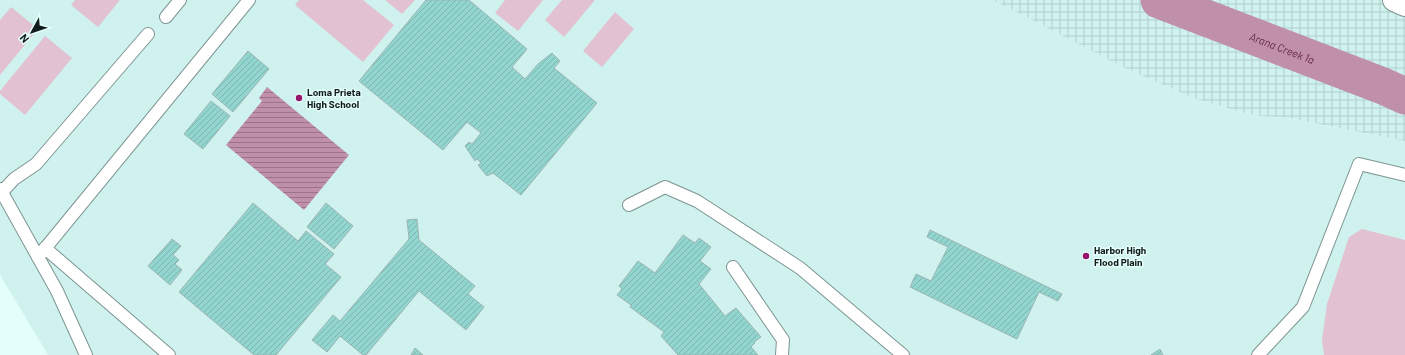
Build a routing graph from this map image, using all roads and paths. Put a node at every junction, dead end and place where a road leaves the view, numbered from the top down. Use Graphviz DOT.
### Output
graph roads {
  1 [pos="180,0"];
  2 [pos="249,0"];
  3 [pos="1394,0"];
  4 [pos="1405,4"];
  5 [pos="166,16"];
  6 [pos="148,34"];
  7 [pos="1405,175"];
  8 [pos="1,190"];
  9 [pos="629,205"];
  10 [pos="42,253"];
  11 [pos="733,267"];
  12 [pos="86,355"];
  13 [pos="169,355"];
  14 [pos="782,355"];
  15 [pos="903,355"];
  16 [pos="1258,355"];
  1 -- 5 [label="lane"];
  2 -- 10 [label="lane"];
  3 -- 4 [label="main road"];
  6 -- 8 [label="lane"];
  7 -- 16 [label="lane"];
  8 -- 10 [label="lane"];
  9 -- 15 [label="lane"];
  10 -- 12 [label="lane"];
  10 -- 13 [label="lane"];
  11 -- 14 [label="lane"];
}
